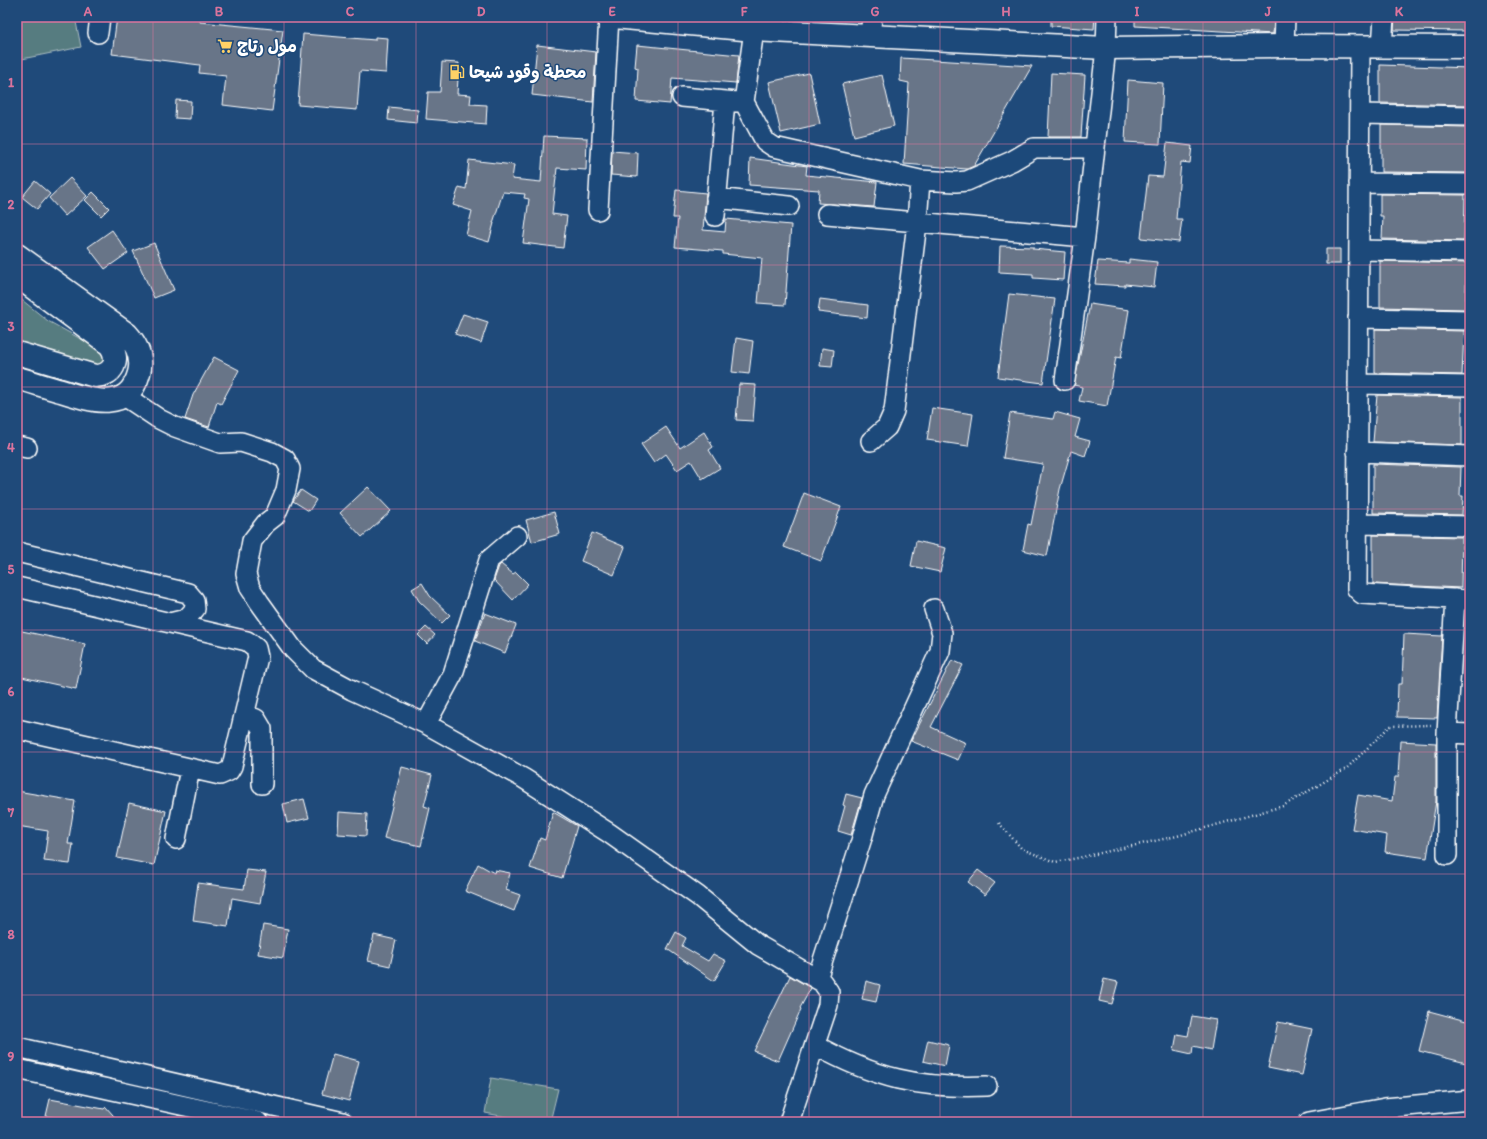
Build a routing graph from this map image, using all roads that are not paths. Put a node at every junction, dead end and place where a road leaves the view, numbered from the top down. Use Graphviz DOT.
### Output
graph roads {
  1 [pos="609,17"];
  2 [pos="614,17"];
  3 [pos="1107,17"];
  4 [pos="1285,17"];
  5 [pos="1384,17"];
  6 [pos="654,19"];
  7 [pos="871,27"];
  8 [pos="754,30"];
  9 [pos="1284,46"];
  10 [pos="1360,47"];
  11 [pos="1382,47"];
  12 [pos="1470,47"];
  13 [pos="1106,48"];
  14 [pos="682,97"];
  15 [pos="725,101"];
  16 [pos="744,102"];
  17 [pos="1360,114"];
  18 [pos="1470,116"];
  19 [pos="1095,148"];
  20 [pos="920,180"];
  21 [pos="1359,183"];
  22 [pos="1470,184"];
  23 [pos="789,206"];
  24 [pos="598,210"];
  25 [pos="827,214"];
  26 [pos="917,223"];
  27 [pos="1085,237"];
  28 [pos="1359,250"];
  29 [pos="1470,252"];
  30 [pos="17,254"];
  31 [pos="17,276"];
  32 [pos="1358,318"];
  33 [pos="1470,320"];
  34 [pos="17,353"];
  35 [pos="17,378"];
  36 [pos="1065,380"];
  37 [pos="1358,384"];
  38 [pos="1470,386"];
  39 [pos="123,395"];
  40 [pos="871,441"];
  41 [pos="1357,452"];
  42 [pos="1470,456"];
  43 [pos="1357,524"];
  44 [pos="1470,526"];
  45 [pos="517,536"];
  46 [pos="17,552"];
  47 [pos="17,586"];
  48 [pos="1462,600"];
  49 [pos="934,608"];
  50 [pos="195,609"];
  51 [pos="170,623"];
  52 [pos="1462,626"];
  53 [pos="206,631"];
  54 [pos="245,714"];
  55 [pos="426,724"];
  56 [pos="17,729"];
  57 [pos="1448,729"];
  58 [pos="1470,734"];
  59 [pos="190,769"];
  60 [pos="262,784"];
  61 [pos="176,839"];
  62 [pos="1447,856"];
  63 [pos="817,980"];
  64 [pos="815,1045"];
  65 [pos="17,1047"];
  66 [pos="17,1069"];
  67 [pos="988,1086"];
  68 [pos="1470,1100"];
  69 [pos="258,1122"];
  70 [pos="343,1122"];
  71 [pos="789,1122"];
  72 [pos="1309,1122"];
  1 -- 24 [label="street"];
  2 -- 6 [label="main road"];
  3 -- 13 [label="street"];
  4 -- 9 [label="street"];
  5 -- 11 [label="street"];
  6 -- 8 [label="main road"];
  7 -- 8 [label="main road"];
  7 -- 13 [label="main road"];
  8 -- 16 [label="street"];
  9 -- 10 [label="main road"];
  9 -- 13 [label="main road"];
  10 -- 11 [label="main road"];
  10 -- 17 [label="street"];
  11 -- 12 [label="main road"];
  13 -- 19 [label="street"];
  14 -- 15 [label="street"];
  15 -- 16 [label="street"];
  15 -- 23 [label="street"];
  16 -- 20 [label="street"];
  17 -- 18 [label="street"];
  17 -- 21 [label="street"];
  19 -- 20 [label="street"];
  19 -- 27 [label="street"];
  20 -- 26 [label="street"];
  21 -- 22 [label="street"];
  21 -- 28 [label="street"];
  25 -- 26 [label="street"];
  26 -- 27 [label="street"];
  26 -- 40 [label="street"];
  27 -- 36 [label="street"];
  28 -- 29 [label="street"];
  28 -- 32 [label="street"];
  30 -- 39 [label="main road"];
  31 -- 34 [label="main road"];
  32 -- 33 [label="street"];
  32 -- 37 [label="street"];
  35 -- 39 [label="main road"];
  37 -- 38 [label="street"];
  37 -- 41 [label="street"];
  39 -- 55 [label="street"];
  41 -- 42 [label="street"];
  41 -- 43 [label="street"];
  43 -- 44 [label="street"];
  43 -- 48 [label="street"];
  45 -- 55 [label="street"];
  46 -- 50 [label="street"];
  47 -- 51 [label="street"];
  48 -- 52 [label="street"];
  49 -- 63 [label="street"];
  50 -- 51 [label="street"];
  50 -- 53 [label="street"];
  51 -- 53 [label="street"];
  52 -- 57 [label="street"];
  53 -- 54 [label="street"];
  54 -- 59 [label="street"];
  54 -- 60 [label="street"];
  55 -- 63 [label="street"];
  56 -- 59 [label="street"];
  57 -- 58 [label="street"];
  57 -- 62 [label="street"];
  59 -- 61 [label="street"];
  63 -- 64 [label="street"];
  64 -- 67 [label="street"];
  64 -- 71 [label="street"];
  65 -- 70 [label="street"];
  66 -- 69 [label="street"];
  68 -- 72 [label="street"];
}
